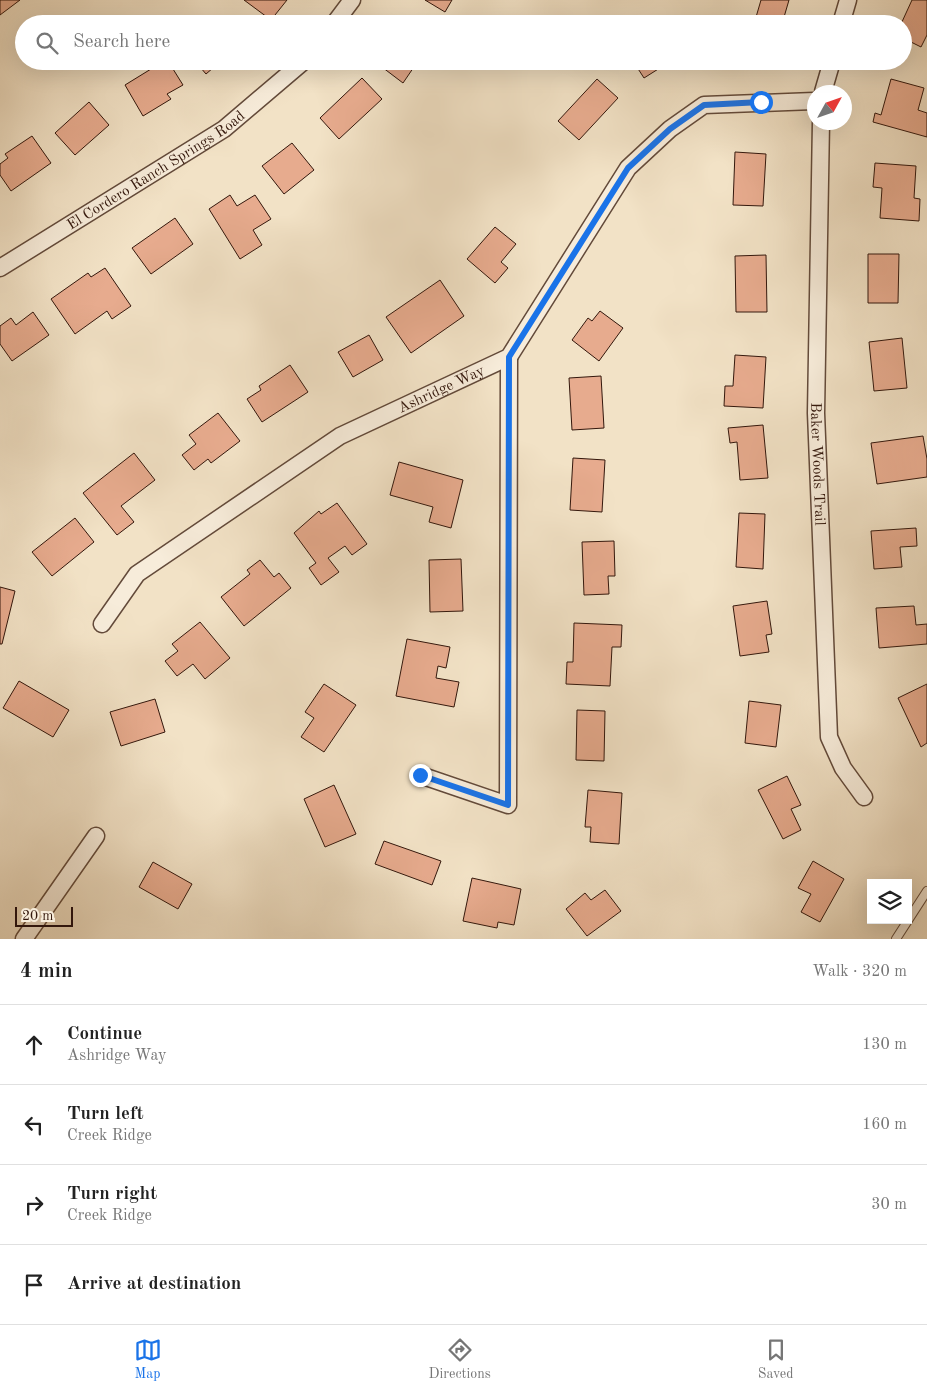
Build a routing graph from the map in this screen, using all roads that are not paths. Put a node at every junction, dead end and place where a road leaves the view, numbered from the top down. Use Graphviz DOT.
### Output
graph roads {
  1 [pos="352,0"];
  2 [pos="848,0"];
  3 [pos="341,15"];
  4 [pos="844,15"];
  5 [pos="293,70"];
  6 [pos="830,70"];
  7 [pos="826,85"];
  8 [pos="807,101"];
  9 [pos="821,130"];
  10 [pos="0,268"];
  11 [pos="509,357"];
  12 [pos="102,624"];
  13 [pos="420,775"];
  14 [pos="864,797"];
  15 [pos="96,836"];
  16 [pos="927,891"];
  17 [pos="24,939"];
  18 [pos="896,939"];
  1 -- 3 [label="street"];
  2 -- 4 [label="street"];
  5 -- 10 [label="street, El Cordero Ranch Springs Road"];
  6 -- 7 [label="street"];
  8 -- 11 [label="street"];
  9 -- 14 [label="street, Baker Woods Trail"];
  11 -- 12 [label="street, Ashridge Way"];
  11 -- 13 [label="street"];
  15 -- 17 [label="street"];
  16 -- 18 [label="lane"];
}
